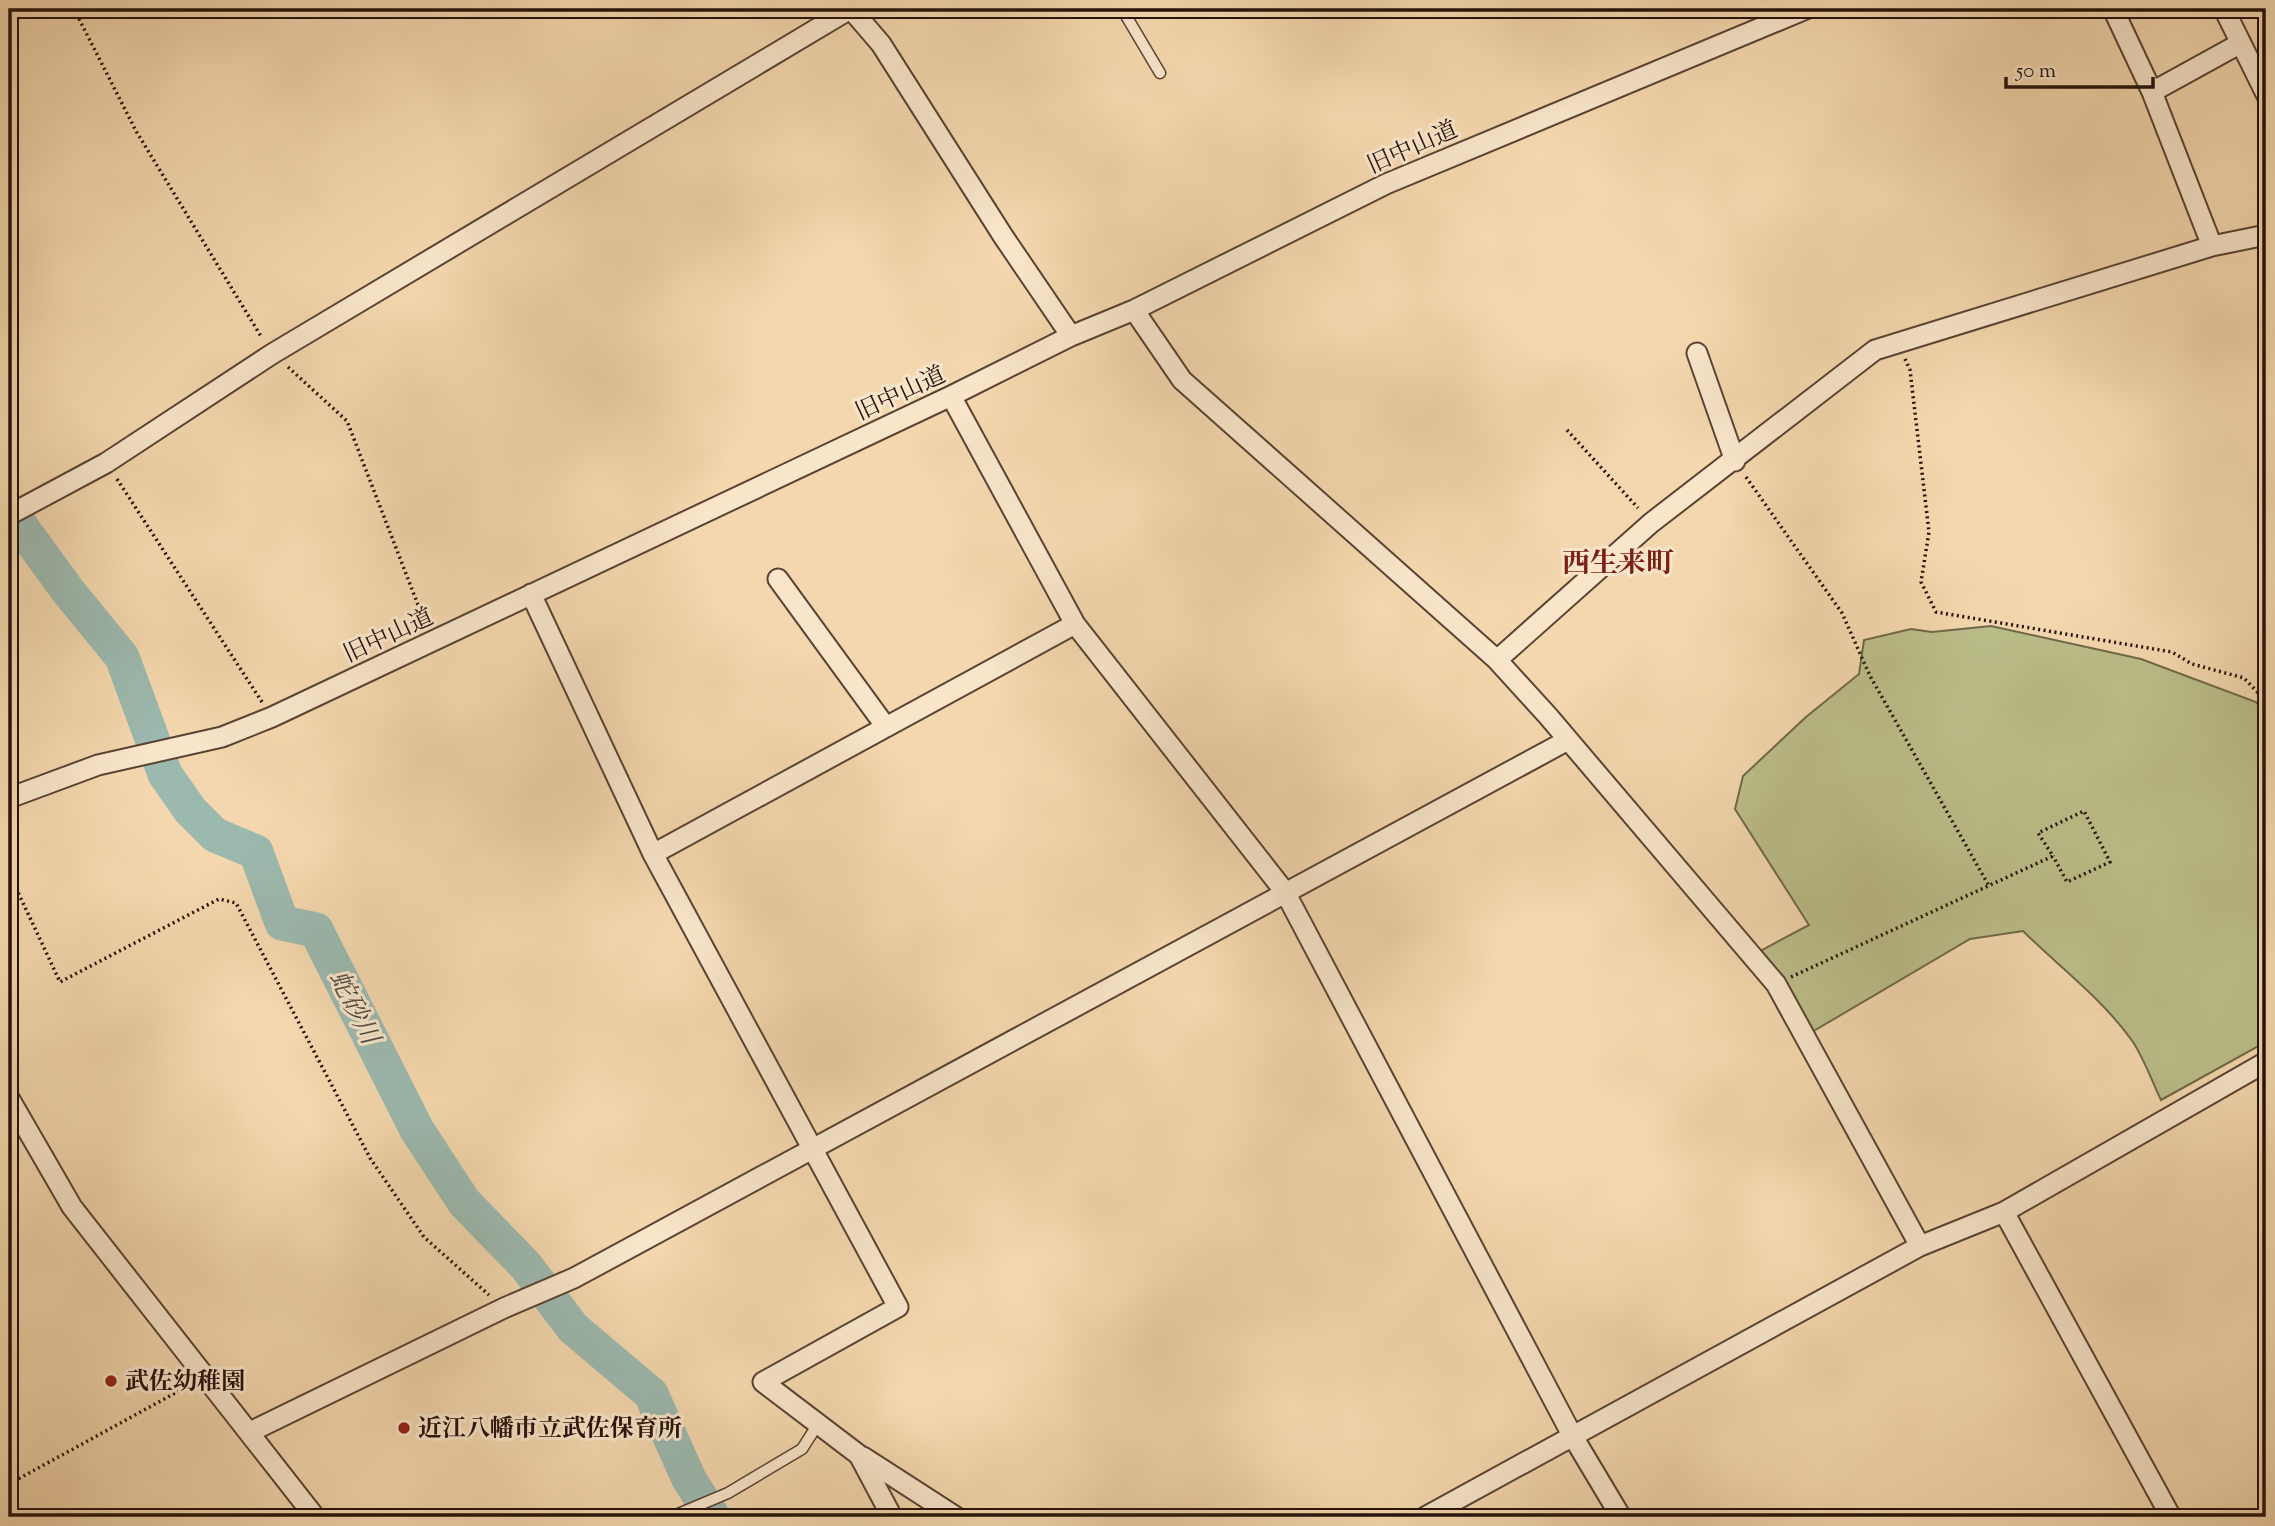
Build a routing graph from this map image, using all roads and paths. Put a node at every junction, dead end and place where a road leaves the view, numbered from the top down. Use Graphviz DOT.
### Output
graph roads {
  1 [pos="74,9"];
  2 [pos="851,9"];
  3 [pos="1122,9"];
  4 [pos="1806,9"];
  5 [pos="2113,9"];
  6 [pos="2224,9"];
  7 [pos="1763,18"];
  8 [pos="2241,43"];
  9 [pos="1160,73"];
  10 [pos="2152,92"];
  11 [pos="2266,93"];
  12 [pos="2266,235"];
  13 [pos="2212,246"];
  14 [pos="1134,310"];
  15 [pos="1071,336"];
  16 [pos="1896,342"];
  17 [pos="1697,353"];
  18 [pos="272,354"];
  19 [pos="951,396"];
  20 [pos="1567,430"];
  21 [pos="1735,461"];
  22 [pos="106,463"];
  23 [pos="9,514"];
  24 [pos="1651,523"];
  25 [pos="778,579"];
  26 [pos="531,594"];
  27 [pos="1075,624"];
  28 [pos="432,641"];
  29 [pos="1497,660"];
  30 [pos="2266,701"];
  31 [pos="272,717"];
  32 [pos="886,727"];
  33 [pos="1568,740"];
  34 [pos="9,799"];
  35 [pos="653,853"];
  36 [pos="2053,856"];
  37 [pos="9,873"];
  38 [pos="1989,886"];
  39 [pos="1286,892"];
  40 [pos="1776,984"];
  41 [pos="2266,1062"];
  42 [pos="9,1098"];
  43 [pos="813,1150"];
  44 [pos="2004,1212"];
  45 [pos="1920,1245"];
  46 [pos="504,1308"];
  47 [pos="205,1376"];
  48 [pos="818,1424"];
  49 [pos="250,1432"];
  50 [pos="1572,1435"];
  51 [pos="859,1455"];
  52 [pos="9,1484"];
  53 [pos="315,1517"];
  54 [pos="671,1517"];
  55 [pos="892,1517"];
  56 [pos="956,1517"];
  57 [pos="1425,1517"];
  58 [pos="1620,1517"];
  59 [pos="2171,1517"];
  1 -- 18 [label="path"];
  2 -- 15 [label="street"];
  2 -- 18 [label="street"];
  3 -- 9 [label="lane"];
  4 -- 7 [label="street, 旧中山道"];
  5 -- 10 [label="street"];
  6 -- 8 [label="street"];
  7 -- 14 [label="street, 旧中山道"];
  8 -- 10 [label="street"];
  8 -- 11 [label="street"];
  10 -- 13 [label="street"];
  12 -- 13 [label="street"];
  13 -- 16 [label="street"];
  14 -- 15 [label="street, 旧中山道"];
  14 -- 29 [label="street"];
  15 -- 19 [label="street, 旧中山道"];
  16 -- 21 [label="street"];
  16 -- 30 [label="path"];
  17 -- 21 [label="street"];
  18 -- 22 [label="street"];
  18 -- 28 [label="path"];
  19 -- 26 [label="street, 旧中山道"];
  19 -- 27 [label="street"];
  20 -- 24 [label="path"];
  21 -- 24 [label="street"];
  21 -- 38 [label="path"];
  22 -- 23 [label="street"];
  22 -- 31 [label="path"];
  24 -- 29 [label="street"];
  25 -- 32 [label="street"];
  26 -- 28 [label="street, 旧中山道"];
  26 -- 35 [label="street"];
  27 -- 32 [label="street"];
  27 -- 39 [label="street"];
  28 -- 31 [label="street, 旧中山道"];
  29 -- 33 [label="street"];
  31 -- 34 [label="street, 旧中山道"];
  32 -- 35 [label="street"];
  33 -- 39 [label="street"];
  33 -- 40 [label="street"];
  35 -- 43 [label="street"];
  36 -- 36 [label="path"];
  36 -- 38 [label="path"];
  37 -- 46 [label="path"];
  38 -- 40 [label="path"];
  39 -- 43 [label="street"];
  39 -- 50 [label="street"];
  40 -- 45 [label="street"];
  41 -- 44 [label="street"];
  42 -- 47 [label="street"];
  43 -- 46 [label="street"];
  43 -- 48 [label="street"];
  44 -- 45 [label="street"];
  44 -- 59 [label="street"];
  45 -- 50 [label="street"];
  46 -- 49 [label="street"];
  47 -- 49 [label="street"];
  47 -- 52 [label="path"];
  48 -- 51 [label="street"];
  48 -- 54 [label="lane"];
  49 -- 53 [label="street"];
  50 -- 57 [label="street"];
  50 -- 58 [label="street"];
  51 -- 55 [label="street"];
  51 -- 56 [label="street"];
}
